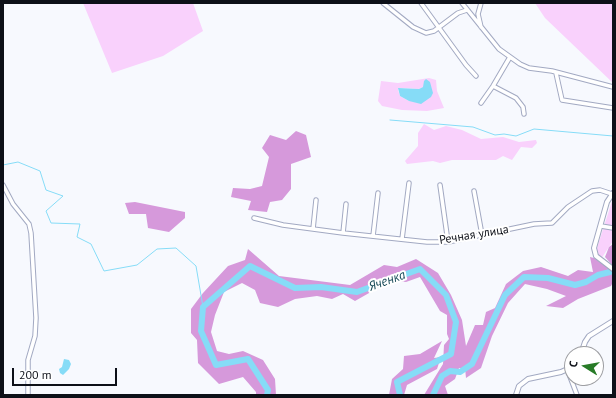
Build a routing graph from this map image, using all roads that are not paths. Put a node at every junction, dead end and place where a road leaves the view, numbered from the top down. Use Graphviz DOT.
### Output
graph roads {
  1 [pos="383,3"];
  2 [pos="421,3"];
  3 [pos="462,3"];
  4 [pos="481,3"];
  5 [pos="467,10"];
  6 [pos="438,28"];
  7 [pos="482,28"];
  8 [pos="510,58"];
  9 [pos="556,73"];
  10 [pos="476,76"];
  11 [pos="493,86"];
  12 [pos="613,87"];
  13 [pos="481,102"];
  14 [pos="613,108"];
  15 [pos="524,114"];
  16 [pos="409,183"];
  17 [pos="3,185"];
  18 [pos="440,185"];
  19 [pos="474,191"];
  20 [pos="378,193"];
  21 [pos="613,193"];
  22 [pos="316,200"];
  23 [pos="346,204"];
  24 [pos="254,218"];
  25 [pos="601,226"];
  26 [pos="613,228"];
  27 [pos="313,229"];
  28 [pos="342,233"];
  29 [pos="482,235"];
  30 [pos="373,236"];
  31 [pos="402,239"];
  32 [pos="448,242"];
  33 [pos="613,269"];
  34 [pos="613,321"];
  35 [pos="584,346"];
  36 [pos="564,371"];
  37 [pos="28,395"];
  38 [pos="516,395"];
  1 -- 6 [label="street"];
  2 -- 6 [label="street"];
  3 -- 5 [label="street"];
  4 -- 7 [label="street"];
  5 -- 6 [label="street"];
  5 -- 7 [label="street"];
  6 -- 10 [label="street"];
  7 -- 8 [label="street"];
  8 -- 9 [label="street"];
  8 -- 11 [label="street"];
  9 -- 12 [label="street"];
  9 -- 14 [label="street"];
  11 -- 13 [label="street"];
  11 -- 15 [label="street"];
  16 -- 31 [label="street"];
  17 -- 37 [label="street"];
  18 -- 32 [label="street"];
  19 -- 29 [label="street"];
  20 -- 30 [label="street"];
  21 -- 25 [label="street"];
  21 -- 29 [label="street, Речная улица"];
  22 -- 27 [label="street"];
  23 -- 28 [label="street"];
  24 -- 27 [label="street, Речная улица"];
  25 -- 26 [label="street"];
  25 -- 33 [label="street"];
  27 -- 28 [label="street, Речная улица"];
  28 -- 30 [label="street, Речная улица"];
  29 -- 32 [label="street, Речная улица"];
  30 -- 31 [label="street, Речная улица"];
  31 -- 32 [label="street, Речная улица"];
  34 -- 35 [label="street"];
  36 -- 38 [label="street"];
}
